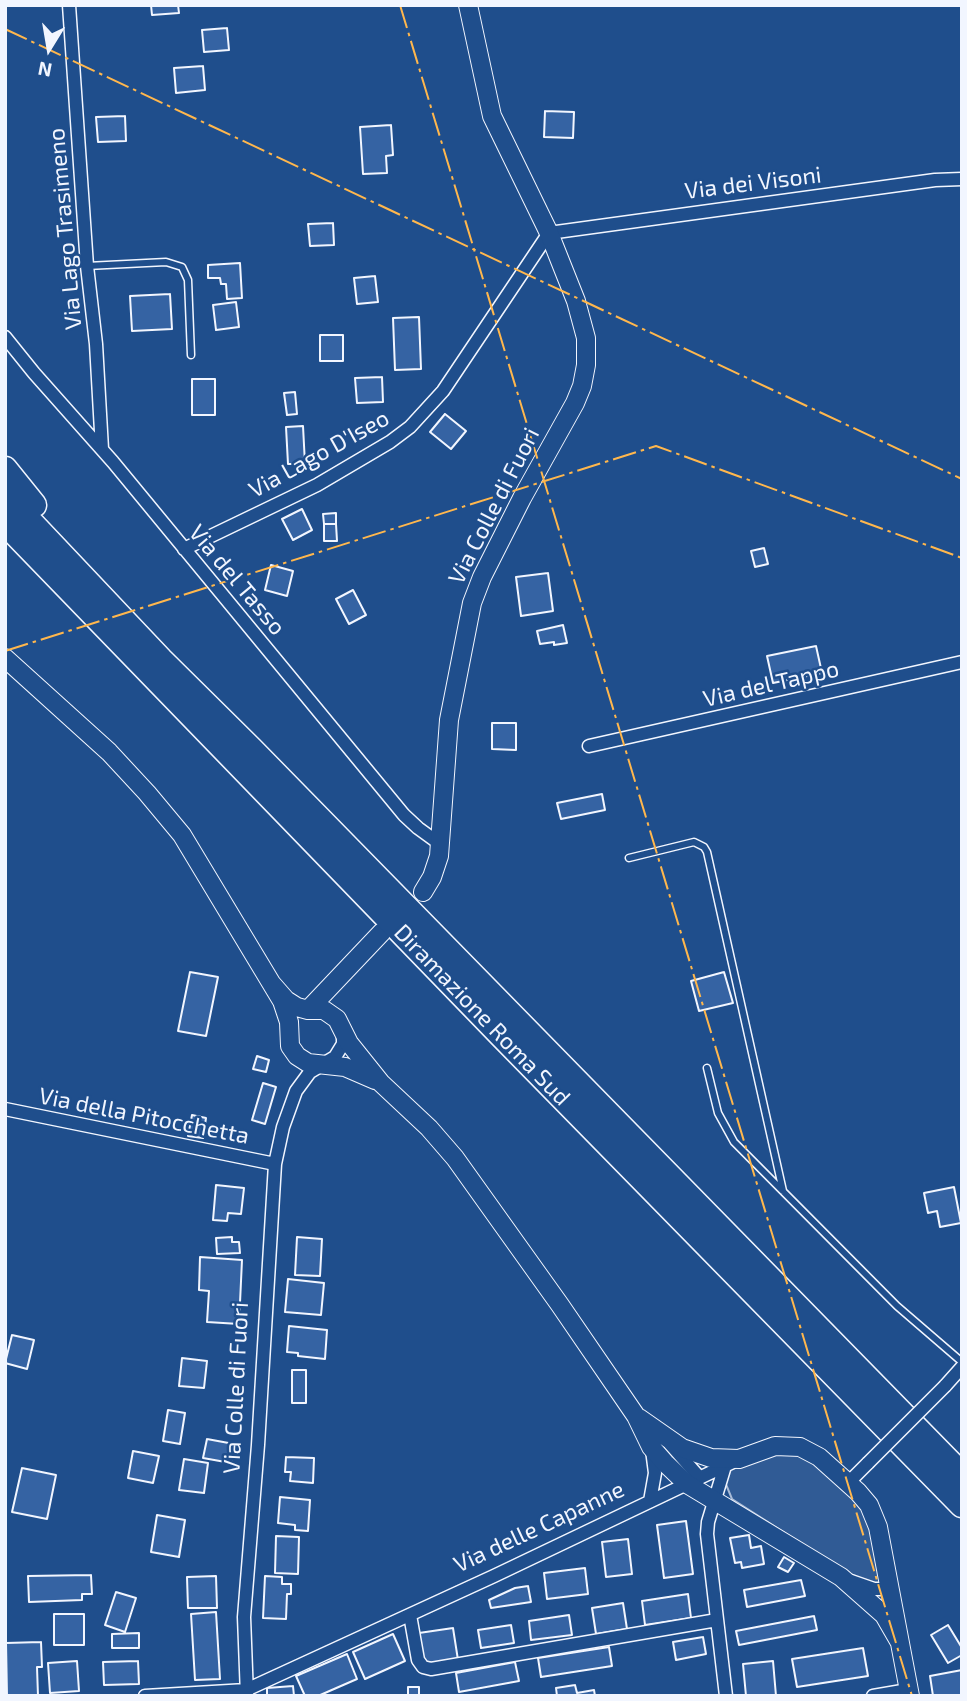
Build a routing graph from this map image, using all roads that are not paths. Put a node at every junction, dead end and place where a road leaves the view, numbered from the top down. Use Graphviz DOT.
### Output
graph roads {
  1 [pos="69,5"];
  2 [pos="468,5"];
  3 [pos="962,179"];
  4 [pos="550,233"];
  5 [pos="87,266"];
  6 [pos="5,337"];
  7 [pos="191,355"];
  8 [pos="102,449"];
  9 [pos="5,469"];
  10 [pos="5,495"];
  11 [pos="5,523"];
  12 [pos="184,549"];
  13 [pos="78,570"];
  14 [pos="5,657"];
  15 [pos="962,662"];
  16 [pos="589,746"];
  17 [pos="440,844"];
  18 [pos="629,858"];
  19 [pos="423,891"];
  20 [pos="382,932"];
  21 [pos="341,975"];
  22 [pos="272,984"];
  23 [pos="308,1010"];
  24 [pos="340,1024"];
  25 [pos="290,1028"];
  26 [pos="297,1056"];
  27 [pos="322,1064"];
  28 [pos="707,1068"];
  29 [pos="381,1083"];
  30 [pos="296,1091"];
  31 [pos="5,1109"];
  32 [pos="275,1164"];
  33 [pos="783,1191"];
  34 [pos="962,1362"];
  35 [pos="962,1367"];
  36 [pos="658,1442"];
  37 [pos="732,1463"];
  38 [pos="962,1475"];
  39 [pos="694,1481"];
  40 [pos="849,1482"];
  41 [pos="714,1500"];
  42 [pos="650,1501"];
  43 [pos="962,1504"];
  44 [pos="841,1577"];
  45 [pos="890,1589"];
  46 [pos="410,1615"];
  47 [pos="716,1620"];
  48 [pos="899,1641"];
  49 [pos="909,1693"];
  50 [pos="245,1694"];
  51 [pos="145,1696"];
  52 [pos="726,1696"];
  53 [pos="873,1696"];
  1 -- 5 [label="street, Via Lago Trasimeno"];
  2 -- 4 [label="street, Via Colle di Fuori"];
  3 -- 4 [label="street, Via dei Visoni"];
  4 -- 12 [label="street, Via Lago D'Iseo"];
  4 -- 17 [label="street, Via Colle di Fuori"];
  5 -- 7 [label="lane"];
  5 -- 8 [label="street, Via Lago Trasimeno"];
  6 -- 8 [label="street, Via del Tasso"];
  8 -- 12 [label="street, Via del Tasso"];
  9 -- 13 [label="highway"];
  10 -- 13 [label="highway, Diramazione Roma Sud"];
  11 -- 43 [label="highway, Diramazione Roma Sud"];
  12 -- 17 [label="street, Via del Tasso"];
  13 -- 38 [label="highway, Diramazione Roma Sud"];
  14 -- 22 [label="street"];
  15 -- 16 [label="street, Via del Tappo"];
  17 -- 19 [label="street, Via Colle di Fuori"];
  18 -- 33 [label="lane"];
  20 -- 21 [label="street"];
  21 -- 23 [label="street"];
  21 -- 24 [label="street"];
  22 -- 23 [label="street"];
  22 -- 25 [label="street"];
  23 -- 24 [label="street"];
  23 -- 25 [label="street"];
  24 -- 27 [label="street"];
  24 -- 29 [label="street"];
  25 -- 26 [label="street"];
  26 -- 27 [label="street"];
  26 -- 30 [label="street, Via Colle di Fuori"];
  27 -- 29 [label="street"];
  27 -- 30 [label="street, Via Colle di Fuori"];
  28 -- 33 [label="lane"];
  29 -- 36 [label="street"];
  30 -- 32 [label="street, Via Colle di Fuori"];
  31 -- 32 [label="street, Via della Pitocchetta"];
  32 -- 50 [label="street, Via Colle di Fuori"];
  33 -- 34 [label="lane"];
  35 -- 40 [label="street, bridge"];
  36 -- 37 [label="street"];
  36 -- 39 [label="street"];
  36 -- 42 [label="street"];
  37 -- 39 [label="street, Via delle Capanne"];
  37 -- 40 [label="street, Via delle Capanne"];
  37 -- 41 [label="street"];
  39 -- 41 [label="street"];
  39 -- 42 [label="street, Via delle Capanne"];
  40 -- 45 [label="street, Via delle Capanne"];
  41 -- 44 [label="street"];
  41 -- 47 [label="street"];
  42 -- 46 [label="street, Via delle Capanne"];
  44 -- 45 [label="street"];
  44 -- 48 [label="street"];
  45 -- 48 [label="street, Via delle Capanne"];
  46 -- 47 [label="street"];
  46 -- 50 [label="street, Via delle Capanne"];
  47 -- 52 [label="street"];
  48 -- 49 [label="street, Via delle Capanne"];
  49 -- 53 [label="street"];
  50 -- 51 [label="street"];
}
